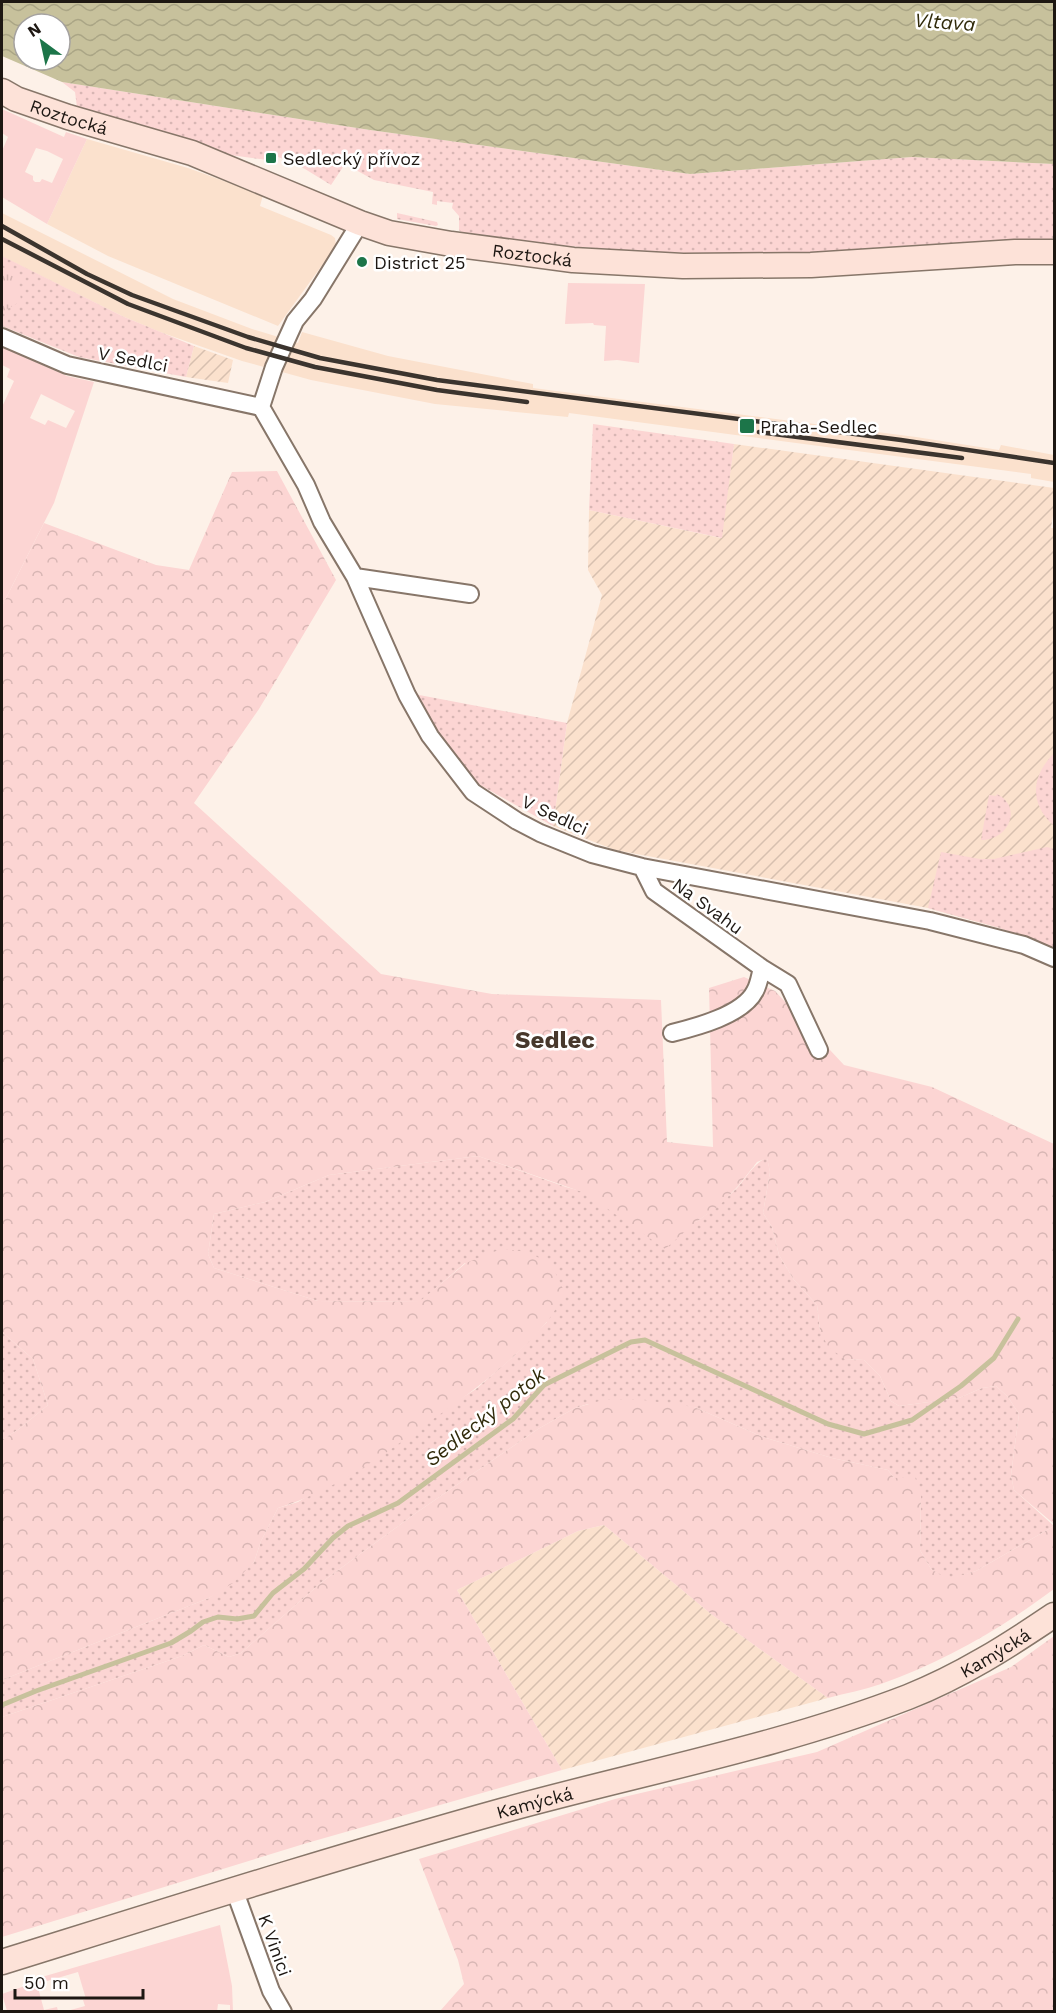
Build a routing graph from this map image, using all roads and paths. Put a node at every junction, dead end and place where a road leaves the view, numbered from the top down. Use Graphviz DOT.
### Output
graph roads {
  1 [pos="2,91"];
  2 [pos="360,224"];
  3 [pos="1054,252"];
  4 [pos="2,337"];
  5 [pos="261,407"];
  6 [pos="355,577"];
  7 [pos="470,594"];
  8 [pos="642,867"];
  9 [pos="1054,958"];
  10 [pos="762,968"];
  11 [pos="672,1033"];
  12 [pos="819,1050"];
  13 [pos="1054,1615"];
  14 [pos="234,1889"];
  15 [pos="2,1962"];
  16 [pos="283,2012"];
  1 -- 2 [label="main road, Roztocká"];
  2 -- 3 [label="main road, Roztocká"];
  2 -- 5 [label="street"];
  4 -- 5 [label="street, V Sedlci"];
  5 -- 6 [label="street, V Sedlci"];
  6 -- 7 [label="street"];
  6 -- 8 [label="street, V Sedlci"];
  8 -- 9 [label="street, V Sedlci"];
  8 -- 10 [label="street, Na Svahu"];
  10 -- 11 [label="street"];
  10 -- 12 [label="street, Na Svahu"];
  13 -- 14 [label="main road, Kamýcká"];
  14 -- 15 [label="main road, Kamýcká"];
  14 -- 16 [label="street, K Vinici"];
}
